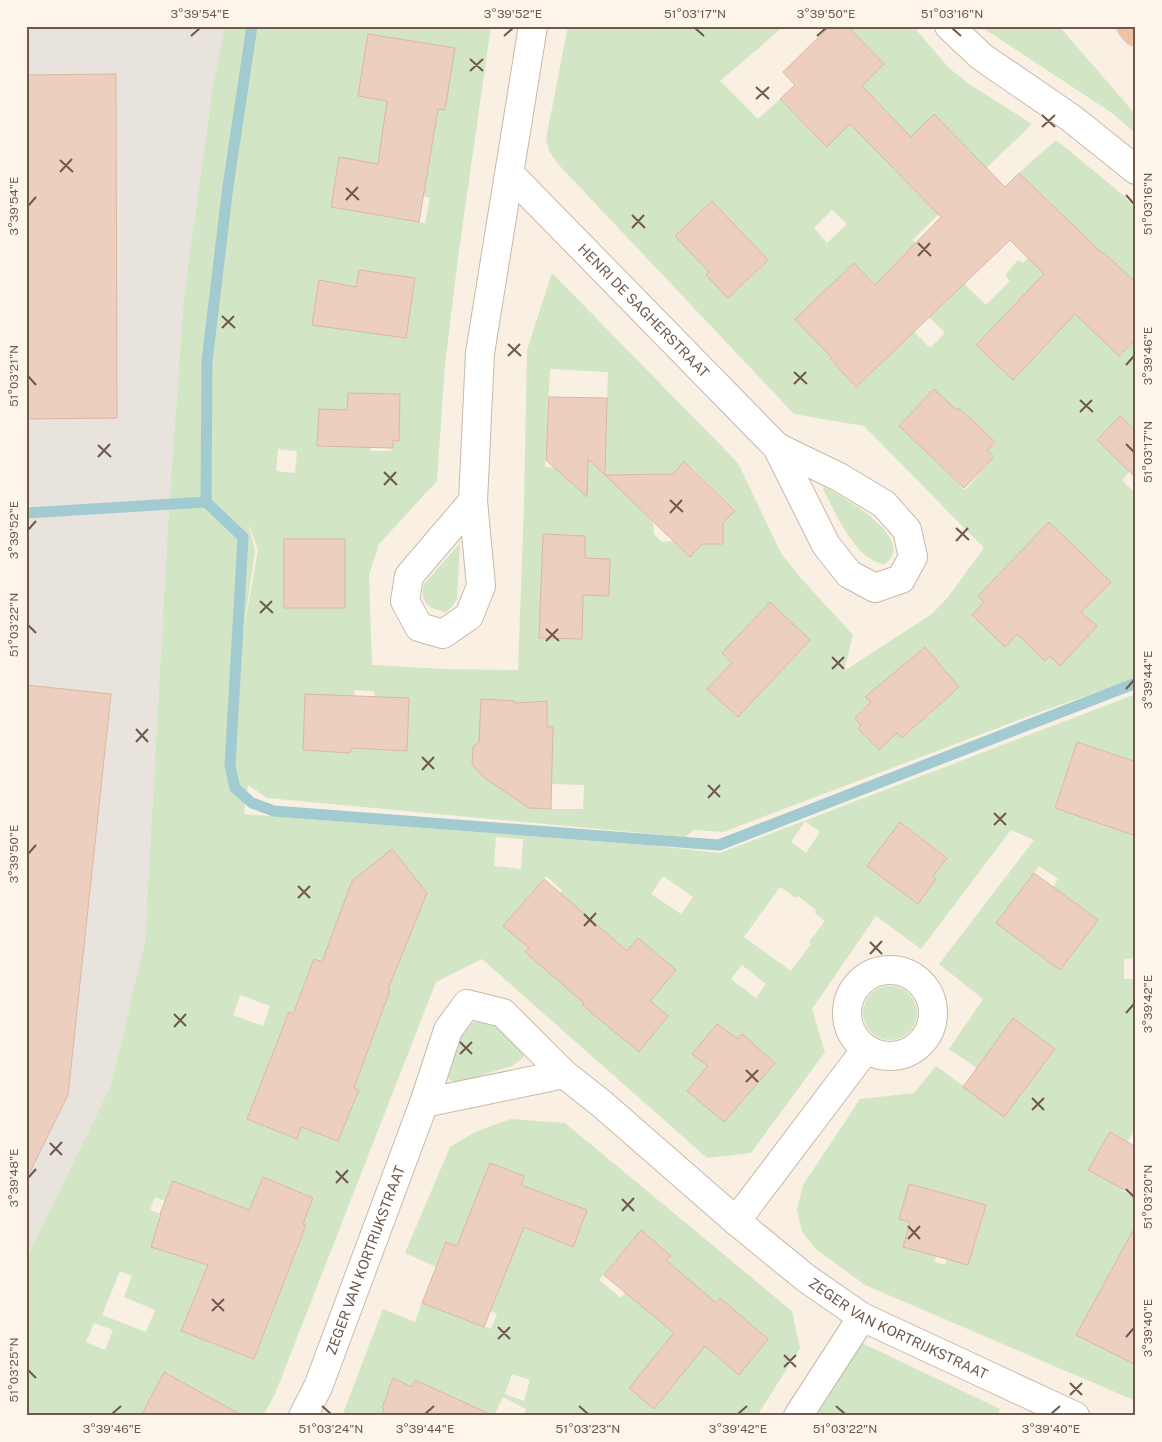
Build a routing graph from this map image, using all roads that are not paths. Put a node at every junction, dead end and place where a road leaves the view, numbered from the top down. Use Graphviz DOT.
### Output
graph roads {
  1 [pos="533,26"];
  2 [pos="949,26"];
  3 [pos="1131,26"];
  4 [pos="1136,32"];
  5 [pos="1136,170"];
  6 [pos="510,174"];
  7 [pos="777,447"];
  8 [pos="473,502"];
  9 [pos="866,1049"];
  10 [pos="564,1074"];
  11 [pos="424,1104"];
  12 [pos="736,1221"];
  13 [pos="862,1318"];
  14 [pos="303,1416"];
  15 [pos="798,1416"];
  16 [pos="1075,1416"];
  1 -- 6 [label="street"];
  2 -- 5 [label="street"];
  3 -- 4 [label="highway"];
  6 -- 7 [label="street, HENRI DE SAGHERSTRAAT"];
  6 -- 8 [label="street"];
  7 -- 7 [label="street, HENRI DE SAGHERSTRAAT"];
  9 -- 12 [label="street"];
  10 -- 11 [label="street"];
  10 -- 11 [label="street, ZEGER VAN KORTRIJKSTRAAT"];
  10 -- 12 [label="street, ZEGER VAN KORTRIJKSTRAAT"];
  11 -- 14 [label="street, ZEGER VAN KORTRIJKSTRAAT"];
  12 -- 13 [label="street, ZEGER VAN KORTRIJKSTRAAT"];
  13 -- 15 [label="street"];
  13 -- 16 [label="street, ZEGER VAN KORTRIJKSTRAAT"];
}
